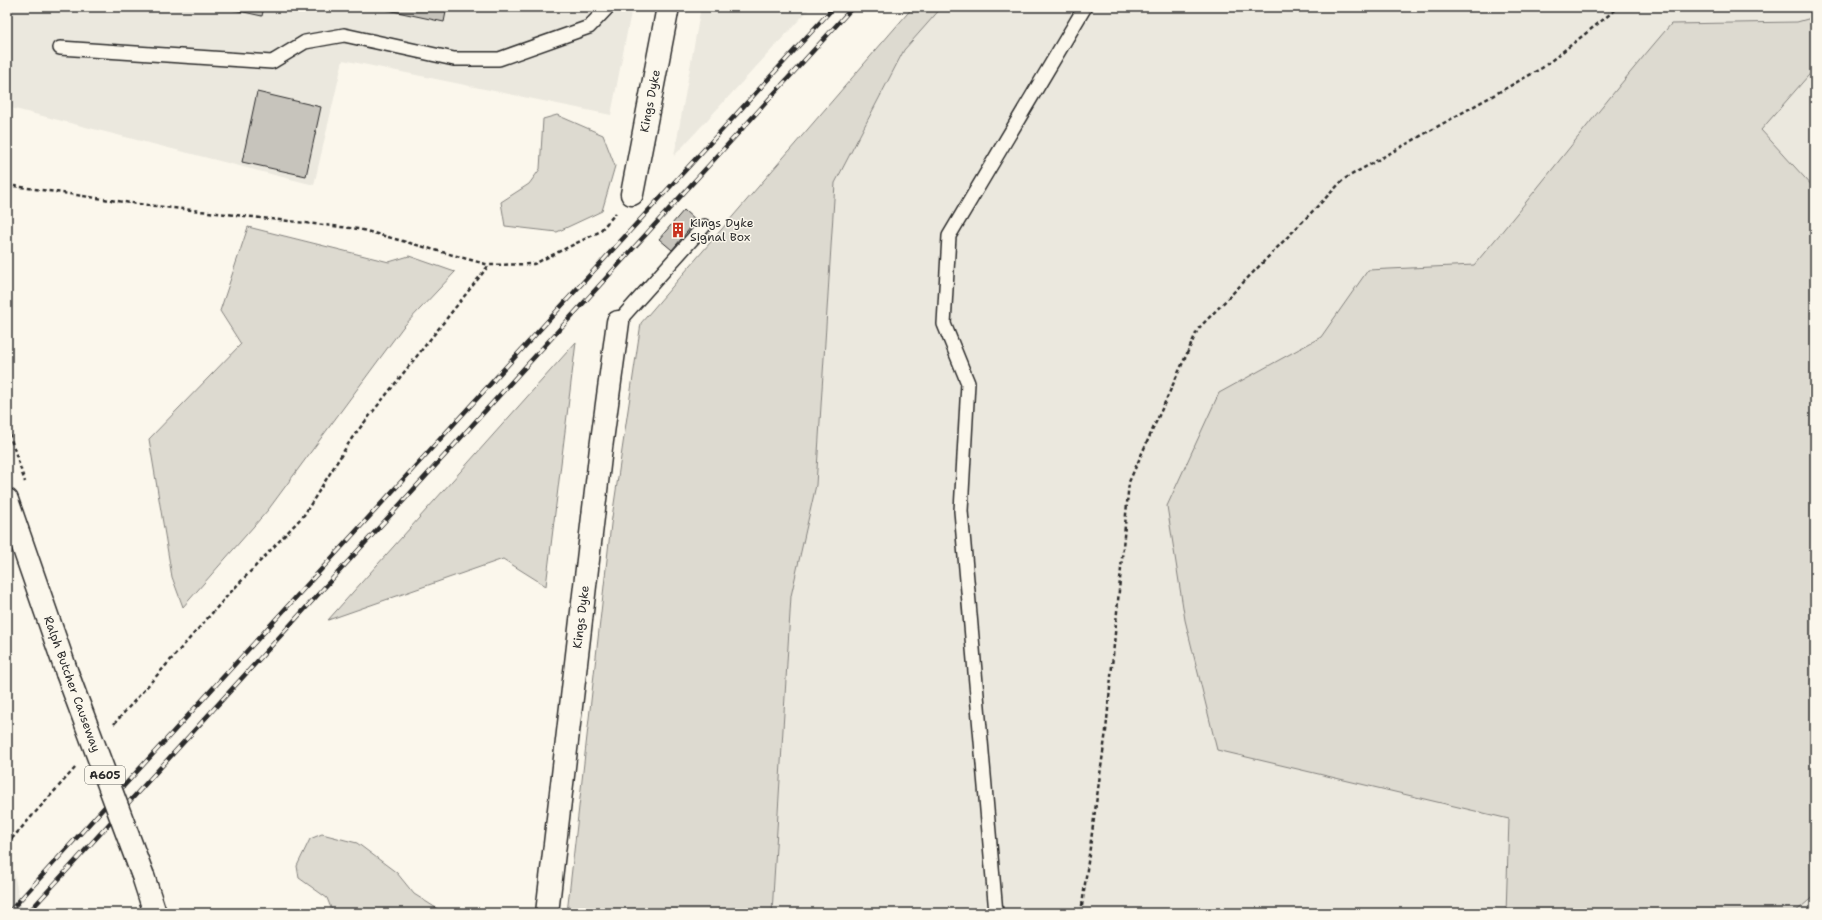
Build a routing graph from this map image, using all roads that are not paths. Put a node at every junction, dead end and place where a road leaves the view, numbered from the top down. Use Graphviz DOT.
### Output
graph roads {
  1 [pos="608,7"];
  2 [pos="668,7"];
  3 [pos="1085,7"];
  4 [pos="60,48"];
  5 [pos="632,194"];
  6 [pos="704,226"];
  7 [pos="618,322"];
  8 [pos="7,500"];
  9 [pos="155,913"];
  10 [pos="546,913"];
  11 [pos="996,913"];
  1 -- 4 [label="lane"];
  2 -- 5 [label="street, Kings Dyke"];
  3 -- 11 [label="lane"];
  6 -- 7 [label="lane"];
  7 -- 10 [label="street, Kings Dyke"];
  8 -- 9 [label="street, Ralph Butcher Causeway / A605, bridge"];
}
